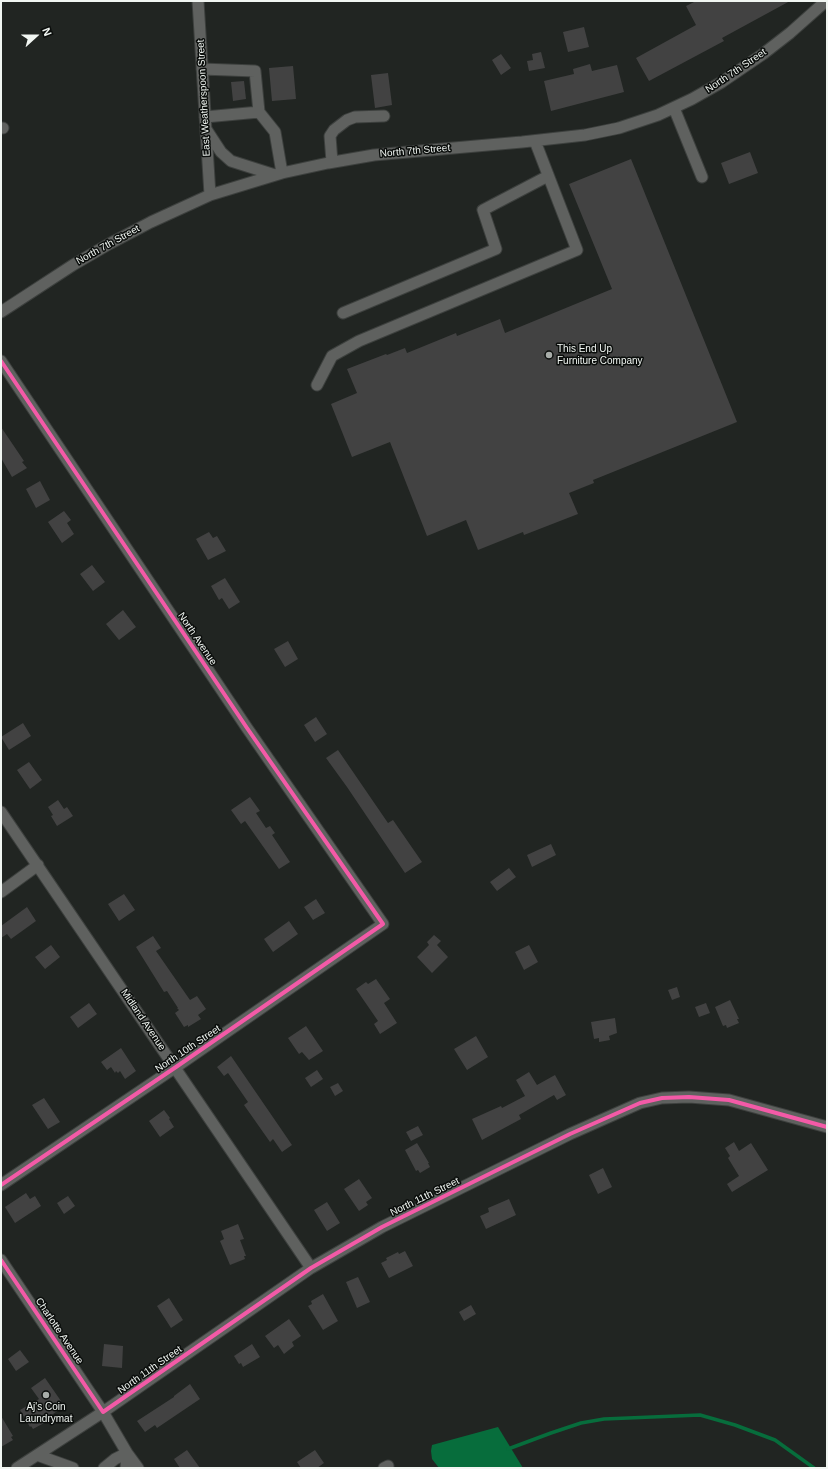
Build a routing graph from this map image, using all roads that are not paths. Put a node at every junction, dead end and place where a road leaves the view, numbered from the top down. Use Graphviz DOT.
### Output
graph roads {
  1 [pos="198,1"];
  2 [pos="826,1"];
  3 [pos="202,69"];
  4 [pos="674,108"];
  5 [pos="259,112"];
  6 [pos="384,116"];
  7 [pos="205,123"];
  8 [pos="535,141"];
  9 [pos="332,162"];
  10 [pos="279,174"];
  11 [pos="548,176"];
  12 [pos="702,177"];
  13 [pos="210,194"];
  14 [pos="1,312"];
  15 [pos="343,313"];
  16 [pos="1,361"];
  17 [pos="317,385"];
  18 [pos="1,812"];
  19 [pos="38,865"];
  20 [pos="1,892"];
  21 [pos="383,924"];
  22 [pos="176,1067"];
  23 [pos="827,1126"];
  24 [pos="1,1185"];
  25 [pos="1,1260"];
  26 [pos="311,1268"];
  27 [pos="103,1412"];
  28 [pos="127,1453"];
  29 [pos="37,1455"];
  30 [pos="17,1468"];
  31 [pos="72,1468"];
  32 [pos="104,1468"];
  33 [pos="126,1468"];
  34 [pos="138,1468"];
  1 -- 3 [label="street, East Weatherspoon Street"];
  2 -- 4 [label="street, North 7th Street"];
  3 -- 5 [label="street"];
  3 -- 7 [label="street, East Weatherspoon Street"];
  4 -- 8 [label="street, North 7th Street"];
  4 -- 12 [label="street"];
  5 -- 7 [label="street"];
  5 -- 10 [label="street"];
  6 -- 9 [label="street"];
  7 -- 10 [label="street"];
  7 -- 13 [label="street, East Weatherspoon Street"];
  8 -- 9 [label="street, North 7th Street"];
  8 -- 11 [label="street"];
  9 -- 10 [label="street, North 7th Street"];
  10 -- 13 [label="street, North 7th Street"];
  11 -- 15 [label="street"];
  11 -- 17 [label="street"];
  13 -- 14 [label="street, North 7th Street"];
  16 -- 21 [label="street, North Avenue"];
  18 -- 19 [label="street, Midland Avenue"];
  19 -- 20 [label="street"];
  19 -- 22 [label="street, Midland Avenue"];
  21 -- 22 [label="street, North 10th Street"];
  22 -- 24 [label="street, North 10th Street"];
  22 -- 26 [label="street, Midland Avenue"];
  23 -- 26 [label="street, North 11th Street"];
  25 -- 27 [label="street, Charlotte Avenue"];
  26 -- 27 [label="street, North 11th Street"];
  27 -- 28 [label="street, Charlotte Avenue"];
  27 -- 29 [label="street, North 11th Street"];
  28 -- 32 [label="street"];
  28 -- 33 [label="street"];
  28 -- 34 [label="street, Charlotte Avenue"];
  29 -- 30 [label="street, North 11th Street"];
  29 -- 31 [label="street"];
}
